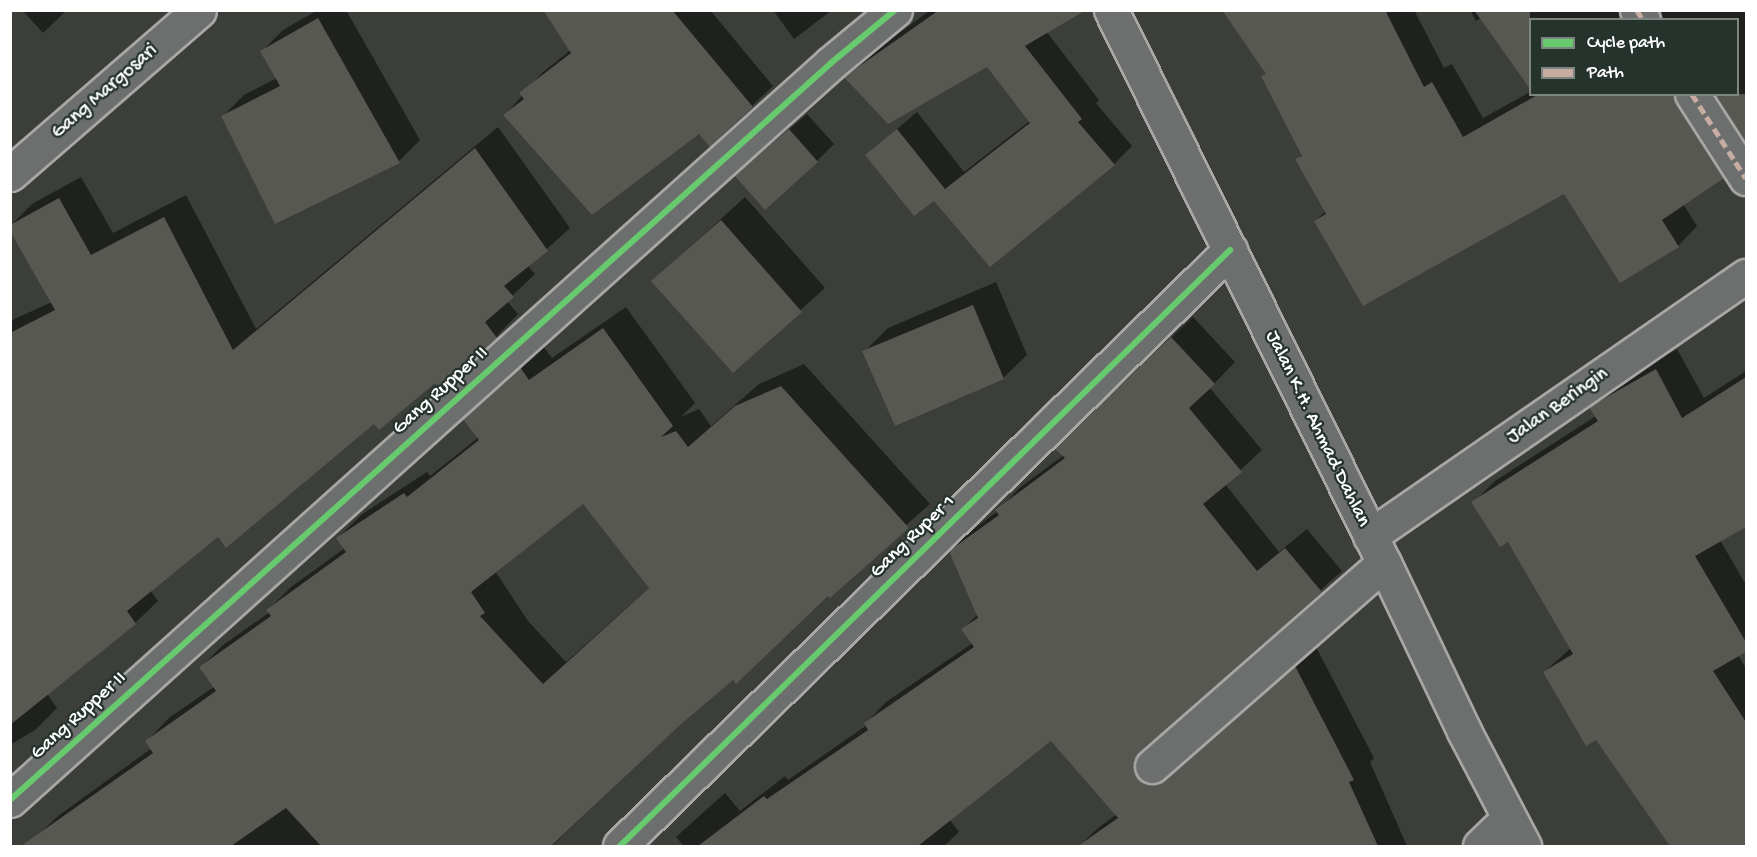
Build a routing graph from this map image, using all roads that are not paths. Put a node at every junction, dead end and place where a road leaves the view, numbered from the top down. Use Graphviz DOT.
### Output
graph roads {
  1 [pos="199,10"];
  2 [pos="895,10"];
  3 [pos="1111,10"];
  4 [pos="1693,96"];
  5 [pos="10,174"];
  6 [pos="1746,178"];
  7 [pos="1230,250"];
  8 [pos="1746,276"];
  9 [pos="1377,549"];
  10 [pos="1152,766"];
  11 [pos="10,800"];
  12 [pos="1516,833"];
  13 [pos="620,846"];
  14 [pos="1480,846"];
  1 -- 5 [label="street, Gang Margosari"];
  2 -- 11 [label="street, Gang Rupper II"];
  3 -- 7 [label="street, Jalan K.H. Ahmad Dahlan"];
  4 -- 6 [label="street"];
  7 -- 9 [label="street, Jalan K.H. Ahmad Dahlan"];
  7 -- 13 [label="street, Gang Ruper 1"];
  8 -- 9 [label="street, Jalan Beringin"];
  9 -- 10 [label="street, Jalan Beringin"];
  9 -- 12 [label="street, Jalan K.H. Ahmad Dahlan"];
  12 -- 14 [label="street"];
}
